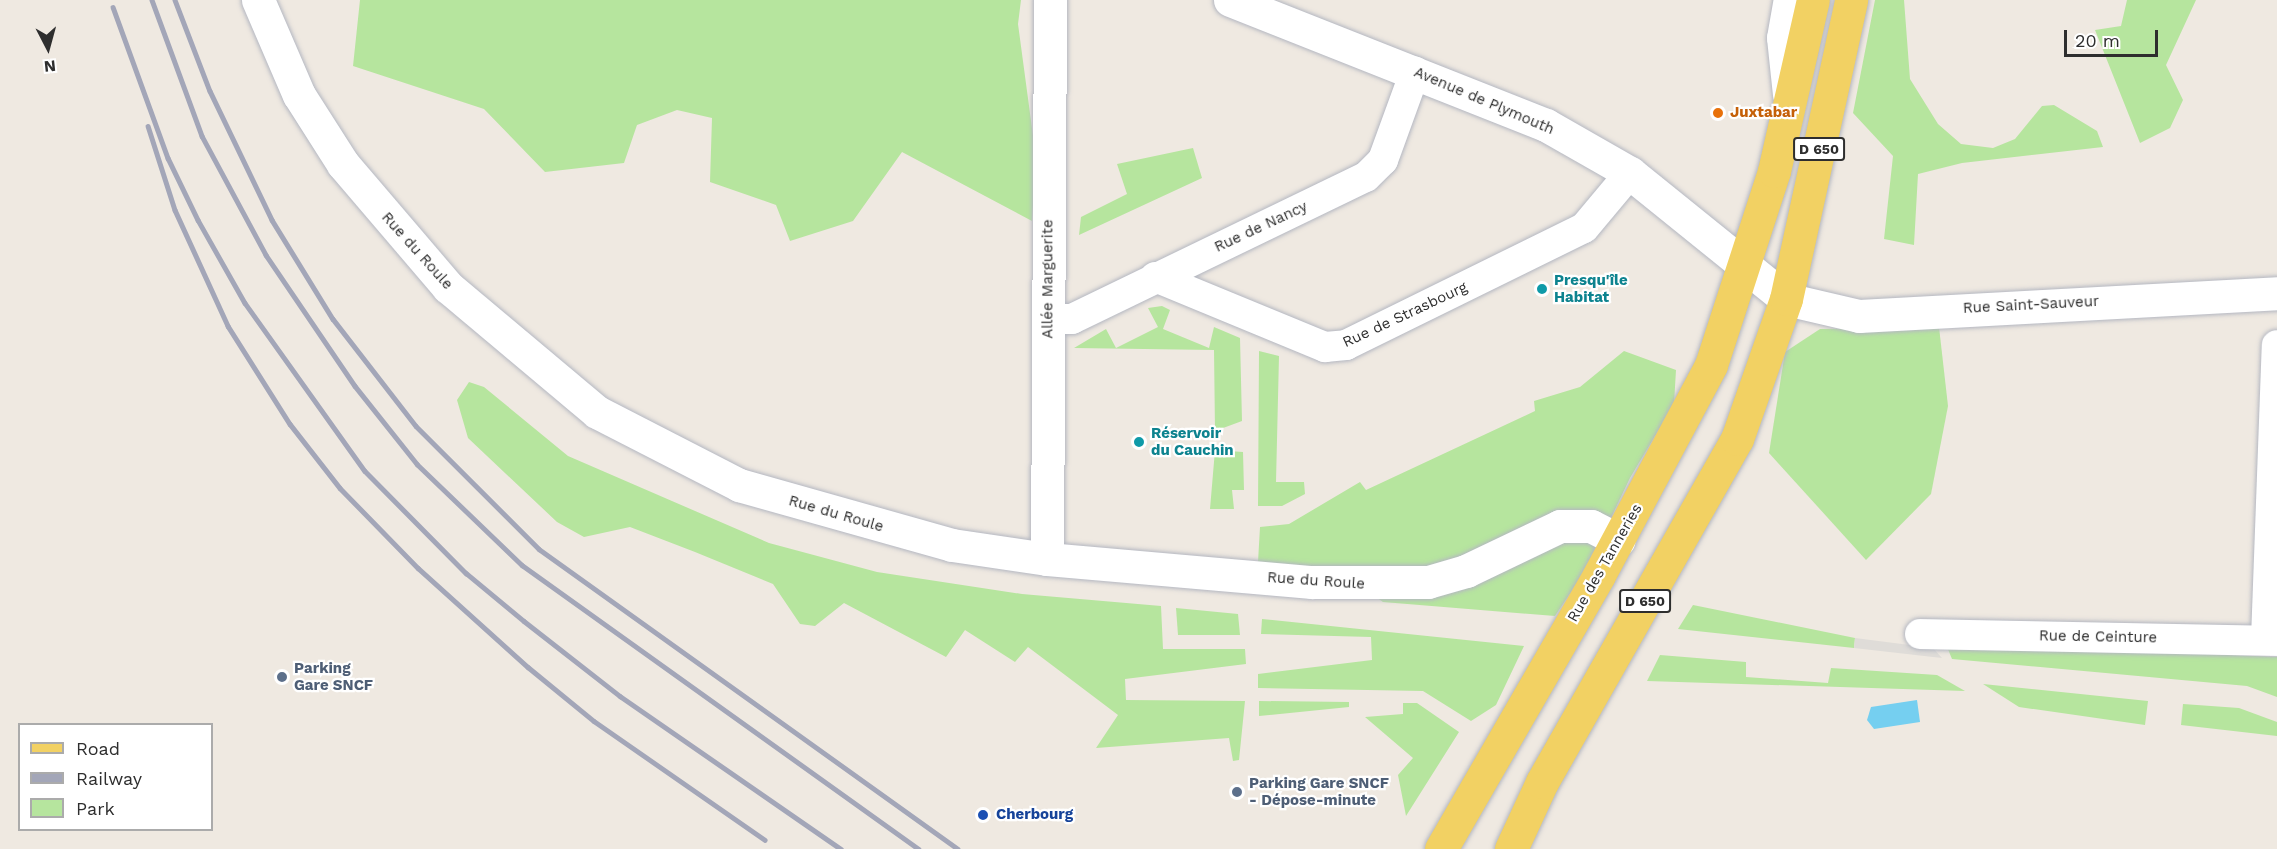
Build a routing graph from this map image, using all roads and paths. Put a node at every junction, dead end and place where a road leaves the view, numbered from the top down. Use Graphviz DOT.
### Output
graph roads {
  1 [pos="258,0"];
  2 [pos="1050,0"];
  3 [pos="1230,0"];
  4 [pos="1789,0"];
  5 [pos="1813,0"];
  6 [pos="1851,0"];
  7 [pos="1415,72"];
  8 [pos="1789,104"];
  9 [pos="1630,173"];
  10 [pos="1744,264"];
  11 [pos="1155,277"];
  12 [pos="2277,293"];
  13 [pos="1786,298"];
  14 [pos="1047,319"];
  15 [pos="2277,345"];
  16 [pos="1618,540"];
  17 [pos="1047,559"];
  18 [pos="1920,634"];
  19 [pos="2272,640"];
  20 [pos="1441,849"];
  21 [pos="1511,849"];
  1 -- 17 [label="street, Rue du Roule"];
  2 -- 14 [label="street, Allée Marguerite"];
  3 -- 7 [label="street, Avenue de Plymouth"];
  4 -- 8 [label="street"];
  5 -- 8 [label="main road, D 650"];
  6 -- 13 [label="main road, D 650"];
  7 -- 9 [label="street, Avenue de Plymouth"];
  7 -- 11 [label="street, Rue de Nancy"];
  8 -- 10 [label="main road, D 650"];
  9 -- 10 [label="street, Avenue de Plymouth"];
  9 -- 11 [label="street, Rue de Strasbourg"];
  10 -- 13 [label="street, Avenue de Plymouth"];
  10 -- 16 [label="main road, Rue des Tanneries / D 650"];
  11 -- 14 [label="street, Rue de Nancy"];
  12 -- 13 [label="street, Rue Saint-Sauveur"];
  13 -- 21 [label="main road, D 650"];
  14 -- 17 [label="street, Allée Marguerite"];
  15 -- 19 [label="street"];
  16 -- 17 [label="street, Rue du Roule"];
  16 -- 20 [label="main road, Rue des Tanneries / D 650"];
  18 -- 19 [label="street, Rue de Ceinture"];
}
